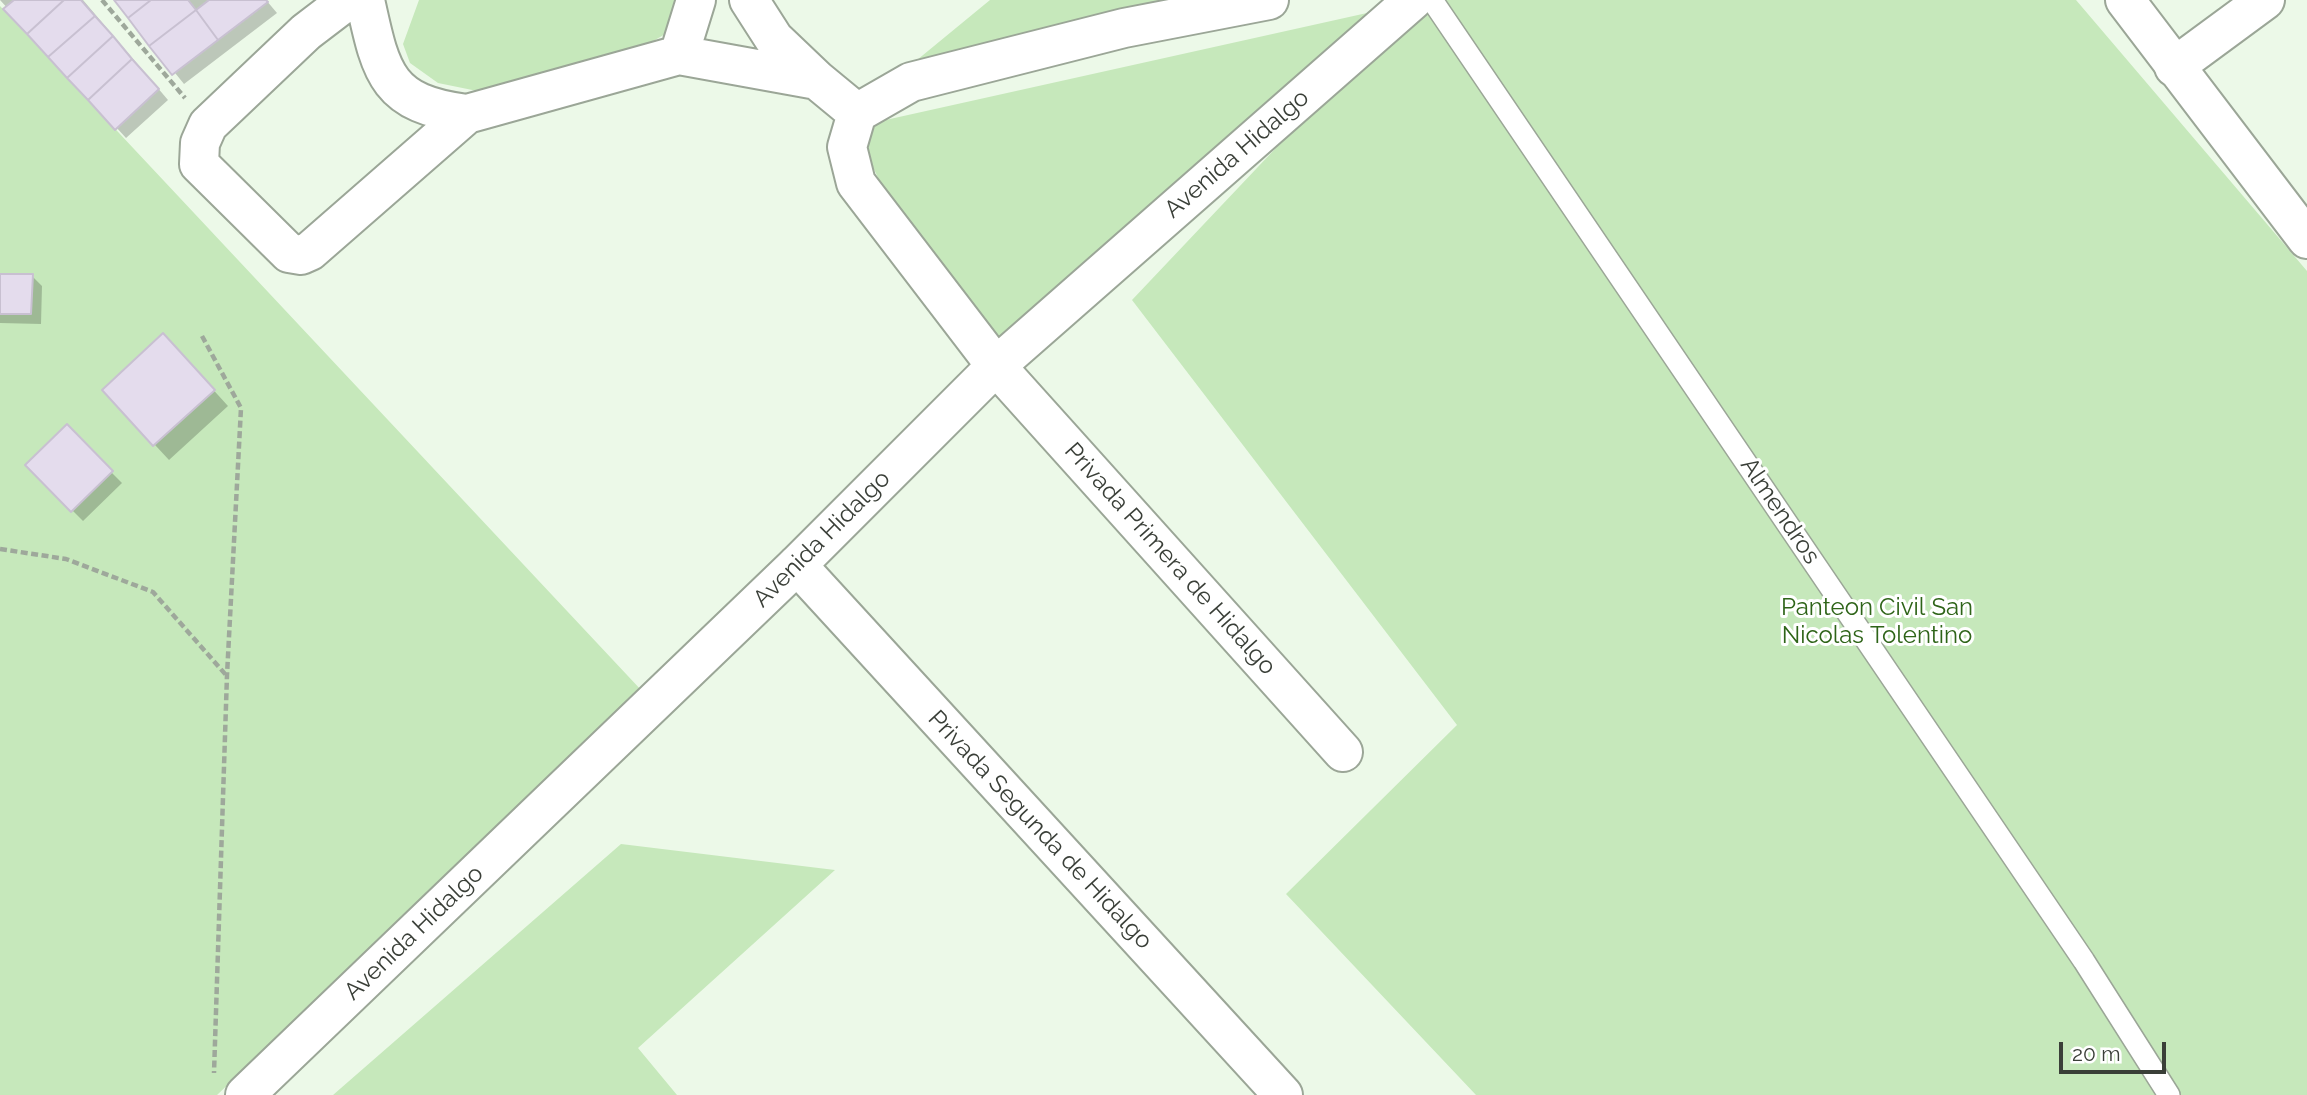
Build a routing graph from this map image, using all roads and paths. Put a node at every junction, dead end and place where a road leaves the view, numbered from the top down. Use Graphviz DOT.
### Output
graph roads {
  1 [pos="102,0"];
  2 [pos="348,0"];
  3 [pos="365,0"];
  4 [pos="695,0"];
  5 [pos="748,0"];
  6 [pos="1269,0"];
  7 [pos="1413,0"];
  8 [pos="1432,0"];
  9 [pos="2125,0"];
  10 [pos="2265,0"];
  11 [pos="679,55"];
  12 [pos="2174,67"];
  13 [pos="817,80"];
  14 [pos="857,113"];
  15 [pos="467,114"];
  16 [pos="208,125"];
  17 [pos="2307,239"];
  18 [pos="202,336"];
  19 [pos="996,366"];
  20 [pos="0,548"];
  21 [pos="797,565"];
  22 [pos="227,676"];
  23 [pos="1343,752"];
  24 [pos="229,1088"];
  25 [pos="1283,1095"];
  26 [pos="2169,1095"];
  1 -- 16 [label="path"];
  2 -- 16 [label="street"];
  3 -- 15 [label="street"];
  4 -- 11 [label="street"];
  5 -- 13 [label="street"];
  6 -- 14 [label="street"];
  7 -- 19 [label="street, Avenida Hidalgo"];
  8 -- 26 [label="lane, Almendros"];
  9 -- 12 [label="street"];
  10 -- 12 [label="street"];
  11 -- 13 [label="street"];
  11 -- 15 [label="street"];
  12 -- 17 [label="street"];
  13 -- 14 [label="street"];
  14 -- 19 [label="street, Privada Primera de Hidalgo"];
  15 -- 16 [label="street"];
  18 -- 22 [label="path"];
  19 -- 21 [label="street, Avenida Hidalgo"];
  19 -- 23 [label="street, Privada Primera de Hidalgo"];
  20 -- 22 [label="path"];
  21 -- 24 [label="street, Avenida Hidalgo"];
  21 -- 25 [label="street, Privada Segunda de Hidalgo"];
  22 -- 24 [label="path"];
}
